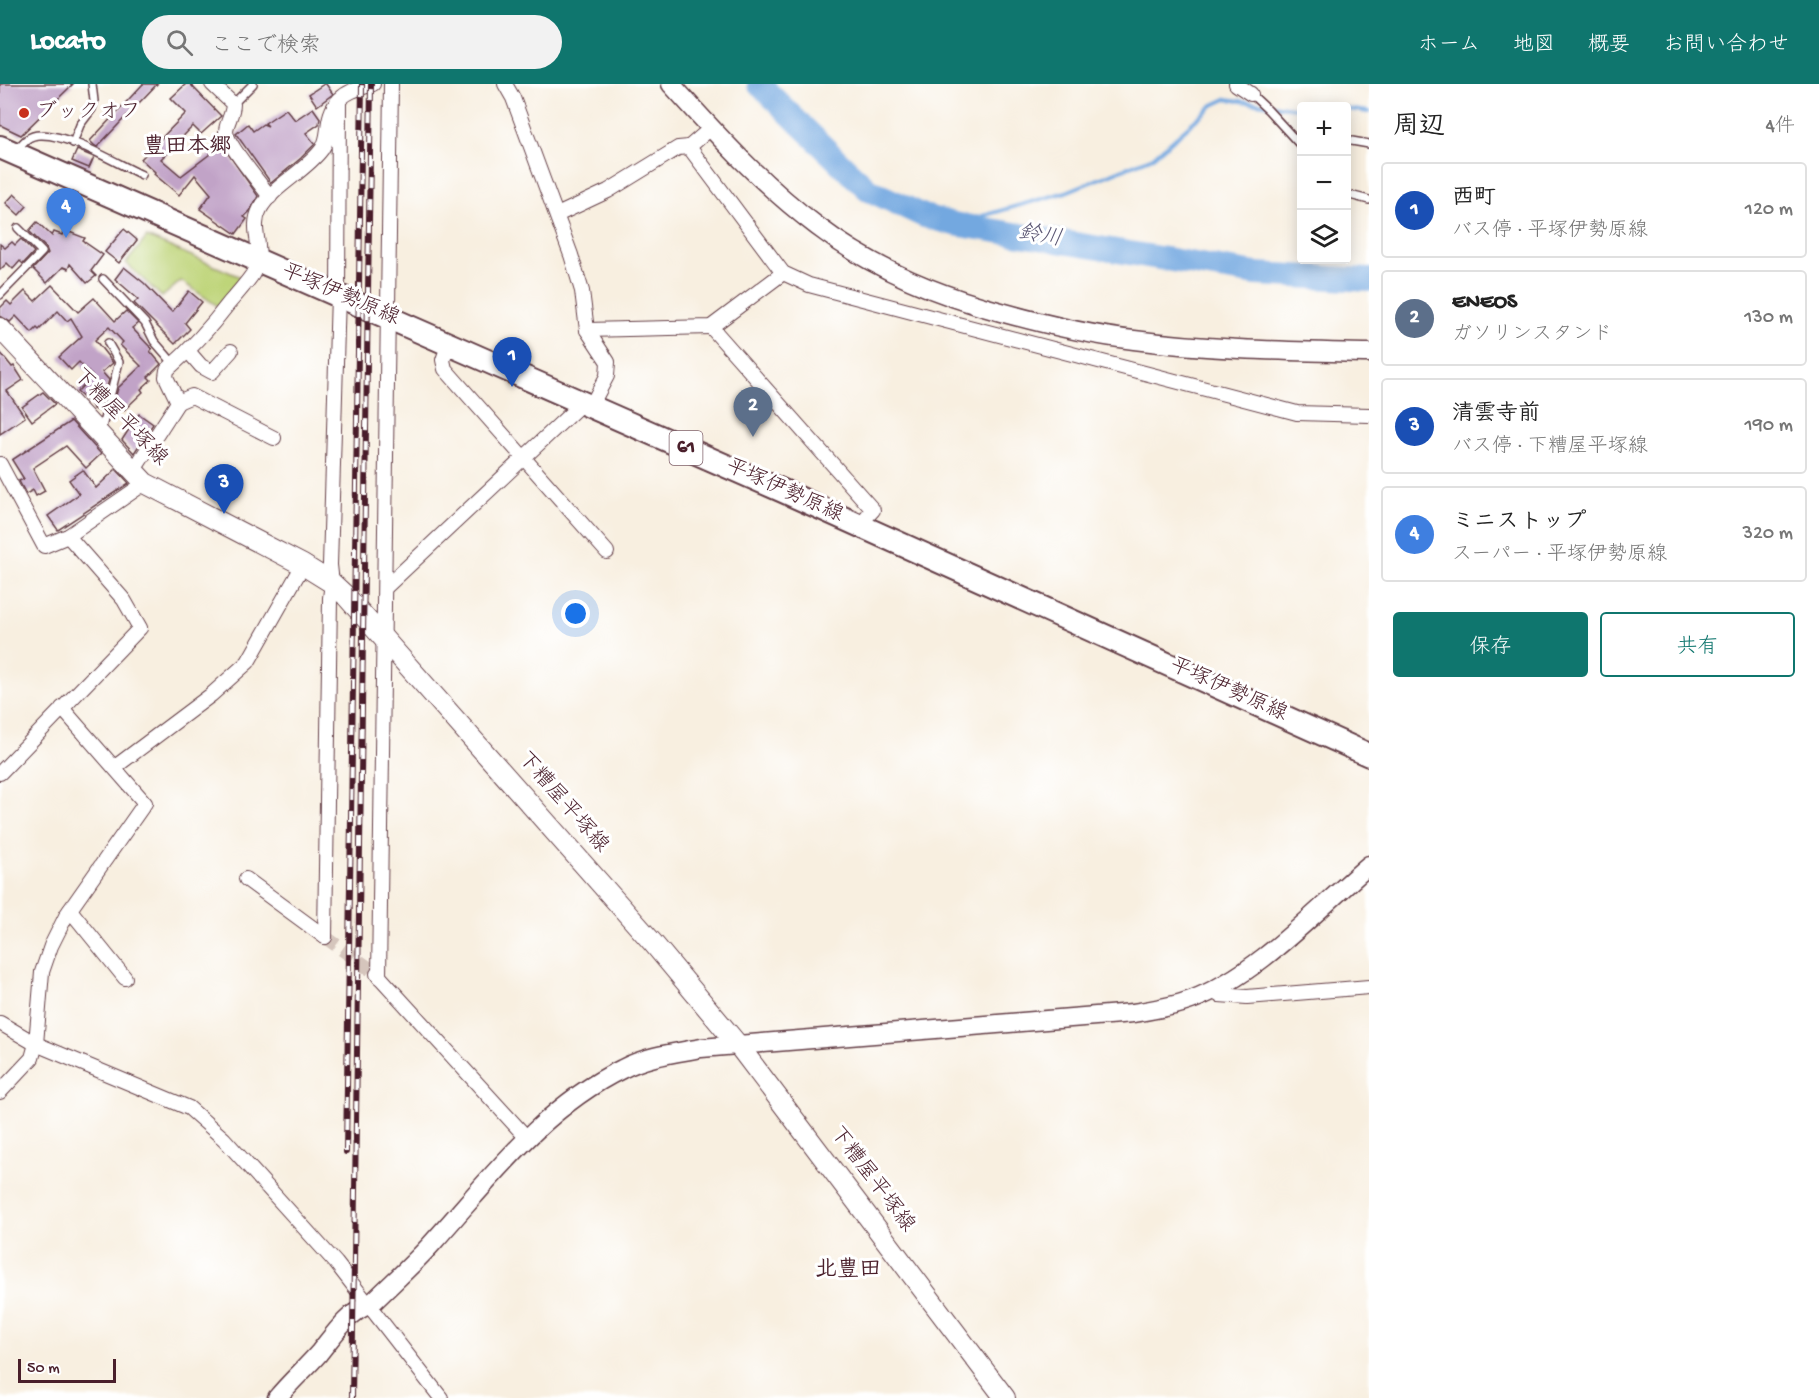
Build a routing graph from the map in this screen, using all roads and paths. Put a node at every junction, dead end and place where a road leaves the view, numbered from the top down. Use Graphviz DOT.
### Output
graph roads {
  1 [pos="92,84"];
  2 [pos="212,84"];
  3 [pos="253,84"];
  4 [pos="373,84"];
  5 [pos="391,84"];
  6 [pos="505,84"];
  7 [pos="671,84"];
  8 [pos="1236,84"];
  9 [pos="1251,94"];
  10 [pos="339,100"];
  11 [pos="233,104"];
  12 [pos="711,128"];
  13 [pos="1351,141"];
  14 [pos="1297,142"];
  15 [pos="73,143"];
  16 [pos="1369,144"];
  17 [pos="689,147"];
  18 [pos="7,150"];
  19 [pos="142,176"];
  20 [pos="1351,195"];
  21 [pos="270,197"];
  22 [pos="1369,200"];
  23 [pos="556,215"];
  24 [pos="18,228"];
  25 [pos="259,261"];
  26 [pos="783,273"];
  27 [pos="103,279"];
  28 [pos="0,295"];
  29 [pos="338,295"];
  30 [pos="387,316"];
  31 [pos="711,327"];
  32 [pos="0,328"];
  33 [pos="587,330"];
  34 [pos="108,343"];
  35 [pos="449,343"];
  36 [pos="188,351"];
  37 [pos="231,351"];
  38 [pos="1369,352"];
  39 [pos="174,364"];
  40 [pos="178,402"];
  41 [pos="586,405"];
  42 [pos="1369,415"];
  43 [pos="100,434"];
  44 [pos="274,438"];
  45 [pos="524,458"];
  46 [pos="0,464"];
  47 [pos="139,477"];
  48 [pos="859,525"];
  49 [pos="68,536"];
  50 [pos="607,552"];
  51 [pos="303,564"];
  52 [pos="332,583"];
  53 [pos="385,588"];
  54 [pos="382,636"];
  55 [pos="62,708"];
  56 [pos="1369,755"];
  57 [pos="115,767"];
  58 [pos="0,773"];
  59 [pos="1369,865"];
  60 [pos="246,879"];
  61 [pos="70,910"];
  62 [pos="125,978"];
  63 [pos="1369,987"];
  64 [pos="1213,990"];
  65 [pos="0,1023"];
  66 [pos="36,1044"];
  67 [pos="738,1045"];
  68 [pos="0,1092"];
  69 [pos="527,1138"];
  70 [pos="370,1305"];
  71 [pos="277,1398"];
  72 [pos="441,1398"];
  73 [pos="1005,1398"];
  1 -- 15 [label="lane"];
  2 -- 11 [label="street"];
  3 -- 11 [label="lane"];
  4 -- 10 [label="street"];
  5 -- 30 [label="street"];
  6 -- 23 [label="street"];
  7 -- 12 [label="street"];
  8 -- 9 [label="street"];
  9 -- 14 [label="lane"];
  10 -- 21 [label="street"];
  10 -- 29 [label="street"];
  11 -- 21 [label="street"];
  12 -- 17 [label="street"];
  12 -- 38 [label="street"];
  13 -- 16 [label="lane"];
  15 -- 18 [label="lane"];
  15 -- 19 [label="lane"];
  17 -- 23 [label="street"];
  17 -- 26 [label="street"];
  18 -- 25 [label="main road, 平塚伊勢原線 / 61"];
  20 -- 22 [label="lane"];
  21 -- 25 [label="street"];
  23 -- 33 [label="street"];
  24 -- 28 [label="lane"];
  25 -- 29 [label="main road, 平塚伊勢原線 / 61"];
  25 -- 36 [label="street"];
  26 -- 31 [label="street"];
  26 -- 42 [label="street"];
  27 -- 39 [label="lane"];
  29 -- 30 [label="main road, 平塚伊勢原線 / 61"];
  29 -- 52 [label="street"];
  30 -- 35 [label="main road, 平塚伊勢原線 / 61"];
  30 -- 53 [label="street"];
  31 -- 33 [label="street"];
  31 -- 48 [label="street"];
  32 -- 43 [label="main road, 下糟屋平塚線"];
  33 -- 41 [label="street"];
  34 -- 43 [label="lane"];
  35 -- 41 [label="main road, 平塚伊勢原線 / 61"];
  35 -- 45 [label="street"];
  36 -- 37 [label="street"];
  36 -- 39 [label="street"];
  39 -- 40 [label="street"];
  40 -- 44 [label="street"];
  40 -- 47 [label="street"];
  41 -- 45 [label="street"];
  41 -- 48 [label="main road, 平塚伊勢原線 / 61"];
  43 -- 47 [label="main road, 下糟屋平塚線"];
  45 -- 50 [label="street"];
  45 -- 53 [label="street"];
  46 -- 49 [label="street"];
  47 -- 49 [label="street"];
  47 -- 51 [label="main road, 下糟屋平塚線"];
  48 -- 56 [label="main road, 平塚伊勢原線 / 61"];
  49 -- 55 [label="street"];
  51 -- 52 [label="main road, 下糟屋平塚線"];
  51 -- 57 [label="street"];
  52 -- 54 [label="main road, 下糟屋平塚線"];
  52 -- 60 [label="street"];
  53 -- 54 [label="street"];
  54 -- 67 [label="main road, 下糟屋平塚線"];
  54 -- 69 [label="street"];
  55 -- 57 [label="street"];
  55 -- 58 [label="street"];
  57 -- 61 [label="street"];
  59 -- 64 [label="street"];
  61 -- 62 [label="street"];
  61 -- 66 [label="street"];
  63 -- 64 [label="street"];
  64 -- 67 [label="street"];
  65 -- 66 [label="street"];
  66 -- 68 [label="street"];
  66 -- 70 [label="street"];
  67 -- 69 [label="street"];
  67 -- 73 [label="main road, 下糟屋平塚線"];
  69 -- 70 [label="street"];
  70 -- 71 [label="street"];
  70 -- 72 [label="street"];
}
